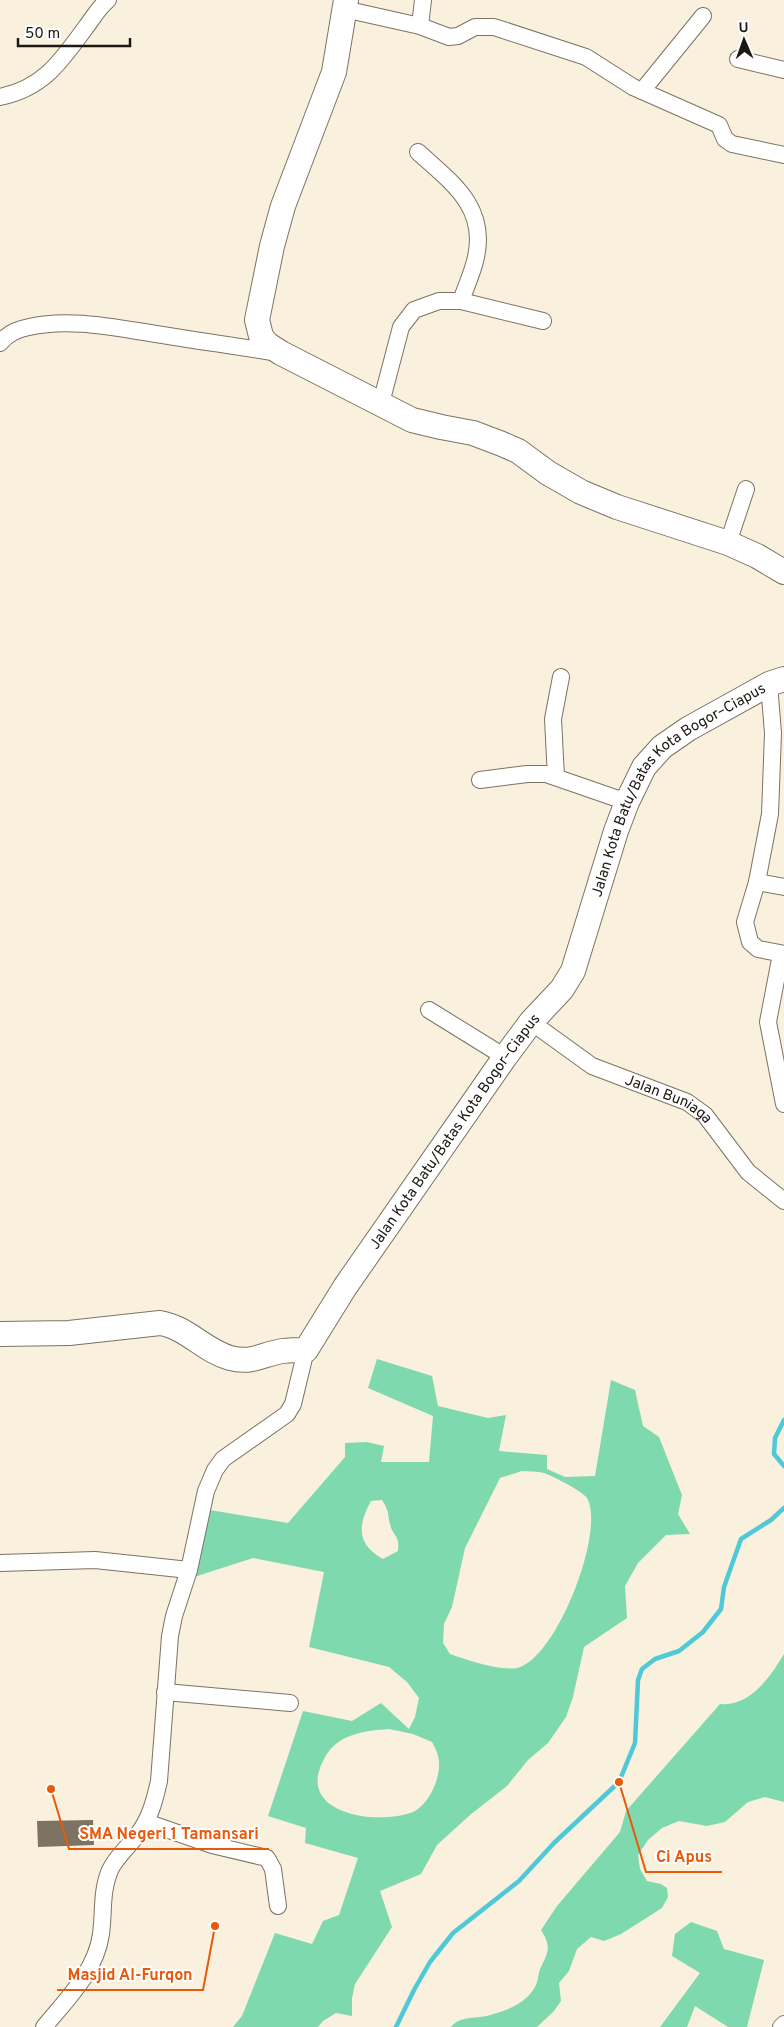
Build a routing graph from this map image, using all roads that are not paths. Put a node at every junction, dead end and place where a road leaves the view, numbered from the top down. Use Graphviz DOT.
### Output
graph roads {
  1 [pos="108,0"];
  2 [pos="423,0"];
  3 [pos="345,4"];
  4 [pos="703,16"];
  5 [pos="420,26"];
  6 [pos="738,58"];
  7 [pos="784,70"];
  8 [pos="642,91"];
  9 [pos="0,97"];
  10 [pos="418,152"];
  11 [pos="784,155"];
  12 [pos="461,301"];
  13 [pos="543,320"];
  14 [pos="0,324"];
  15 [pos="16,330"];
  16 [pos="0,344"];
  17 [pos="281,353"];
  18 [pos="381,403"];
  19 [pos="746,489"];
  20 [pos="728,543"];
  21 [pos="784,572"];
  22 [pos="561,677"];
  23 [pos="776,682"];
  24 [pos="556,777"];
  25 [pos="480,780"];
  26 [pos="627,802"];
  27 [pos="777,815"];
  28 [pos="757,882"];
  29 [pos="784,887"];
  30 [pos="783,954"];
  31 [pos="429,1010"];
  32 [pos="531,1022"];
  33 [pos="505,1057"];
  34 [pos="784,1104"];
  35 [pos="784,1201"];
  36 [pos="0,1334"];
  37 [pos="306,1350"];
  38 [pos="0,1563"];
  39 [pos="188,1570"];
  40 [pos="164,1692"];
  41 [pos="290,1703"];
  42 [pos="146,1822"];
  43 [pos="278,1906"];
  44 [pos="784,2024"];
  45 [pos="44,2027"];
  46 [pos="781,2027"];
  1 -- 9 [label="street"];
  2 -- 5 [label="street"];
  3 -- 5 [label="street"];
  3 -- 17 [label="main road"];
  4 -- 8 [label="street"];
  5 -- 8 [label="street"];
  6 -- 7 [label="street"];
  8 -- 11 [label="street"];
  10 -- 12 [label="street"];
  12 -- 13 [label="street"];
  12 -- 18 [label="street"];
  14 -- 15 [label="street"];
  15 -- 16 [label="street"];
  15 -- 17 [label="street"];
  17 -- 18 [label="main road"];
  18 -- 20 [label="main road"];
  19 -- 20 [label="street"];
  20 -- 21 [label="main road"];
  22 -- 24 [label="street"];
  23 -- 26 [label="main road, Jalan Kota Batu/Batas Kota Bogor–Ciapus"];
  23 -- 27 [label="street"];
  24 -- 25 [label="street"];
  24 -- 26 [label="street"];
  26 -- 32 [label="main road, Jalan Kota Batu/Batas Kota Bogor–Ciapus"];
  27 -- 28 [label="street"];
  28 -- 29 [label="street"];
  28 -- 30 [label="street"];
  30 -- 34 [label="street"];
  31 -- 33 [label="street"];
  32 -- 33 [label="main road, Jalan Kota Batu/Batas Kota Bogor–Ciapus"];
  32 -- 35 [label="street, Jalan Buniaga"];
  33 -- 37 [label="main road, Jalan Kota Batu/Batas Kota Bogor–Ciapus"];
  36 -- 37 [label="main road"];
  37 -- 39 [label="street"];
  38 -- 39 [label="street"];
  39 -- 40 [label="street"];
  40 -- 41 [label="street"];
  40 -- 42 [label="street"];
  42 -- 43 [label="street"];
  42 -- 45 [label="street"];
  44 -- 46 [label="street"];
}
